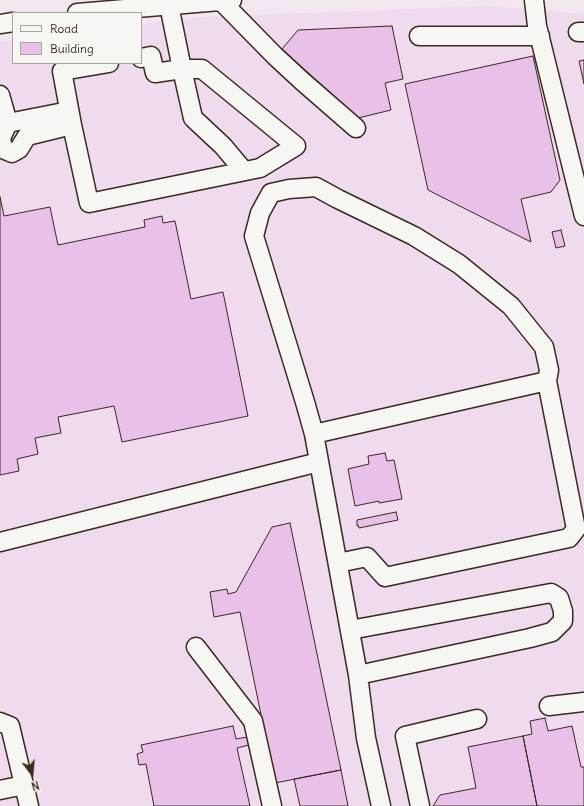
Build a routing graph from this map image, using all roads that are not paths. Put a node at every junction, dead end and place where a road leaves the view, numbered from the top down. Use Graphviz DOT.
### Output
graph roads {
  1 [pos="534,0"];
  2 [pos="228,1"];
  3 [pos="169,6"];
  4 [pos="90,12"];
  5 [pos="12,22"];
  6 [pos="0,24"];
  7 [pos="419,36"];
  8 [pos="540,36"];
  9 [pos="142,58"];
  10 [pos="103,64"];
  11 [pos="182,69"];
  12 [pos="0,95"];
  13 [pos="70,118"];
  14 [pos="8,123"];
  15 [pos="356,128"];
  16 [pos="244,171"];
  17 [pos="584,216"];
  18 [pos="547,381"];
  19 [pos="314,434"];
  20 [pos="319,462"];
  21 [pos="0,542"];
  22 [pos="338,562"];
  23 [pos="350,630"];
  24 [pos="196,646"];
  25 [pos="358,676"];
  26 [pos="584,702"];
  27 [pos="549,706"];
  28 [pos="477,719"];
  29 [pos="0,722"];
  30 [pos="24,785"];
  31 [pos="0,790"];
  32 [pos="29,806"];
  33 [pos="272,806"];
  34 [pos="381,806"];
  35 [pos="420,806"];
  1 -- 8 [label="street"];
  2 -- 3 [label="street"];
  2 -- 15 [label="street"];
  3 -- 4 [label="street"];
  3 -- 11 [label="street"];
  5 -- 6 [label="street"];
  7 -- 8 [label="street"];
  8 -- 17 [label="street"];
  9 -- 11 [label="street"];
  10 -- 13 [label="street"];
  11 -- 16 [label="street"];
  11 -- 16 [label="street"];
  12 -- 14 [label="street"];
  13 -- 14 [label="street"];
  13 -- 14 [label="street"];
  13 -- 16 [label="street"];
  18 -- 19 [label="street"];
  18 -- 19 [label="street"];
  18 -- 22 [label="street"];
  19 -- 20 [label="street"];
  20 -- 21 [label="street"];
  20 -- 22 [label="street"];
  22 -- 23 [label="street"];
  23 -- 25 [label="street"];
  23 -- 25 [label="street"];
  24 -- 33 [label="street"];
  25 -- 34 [label="street"];
  26 -- 27 [label="street"];
  28 -- 35 [label="street"];
  29 -- 30 [label="street"];
  30 -- 31 [label="street"];
  30 -- 32 [label="street"];
}
